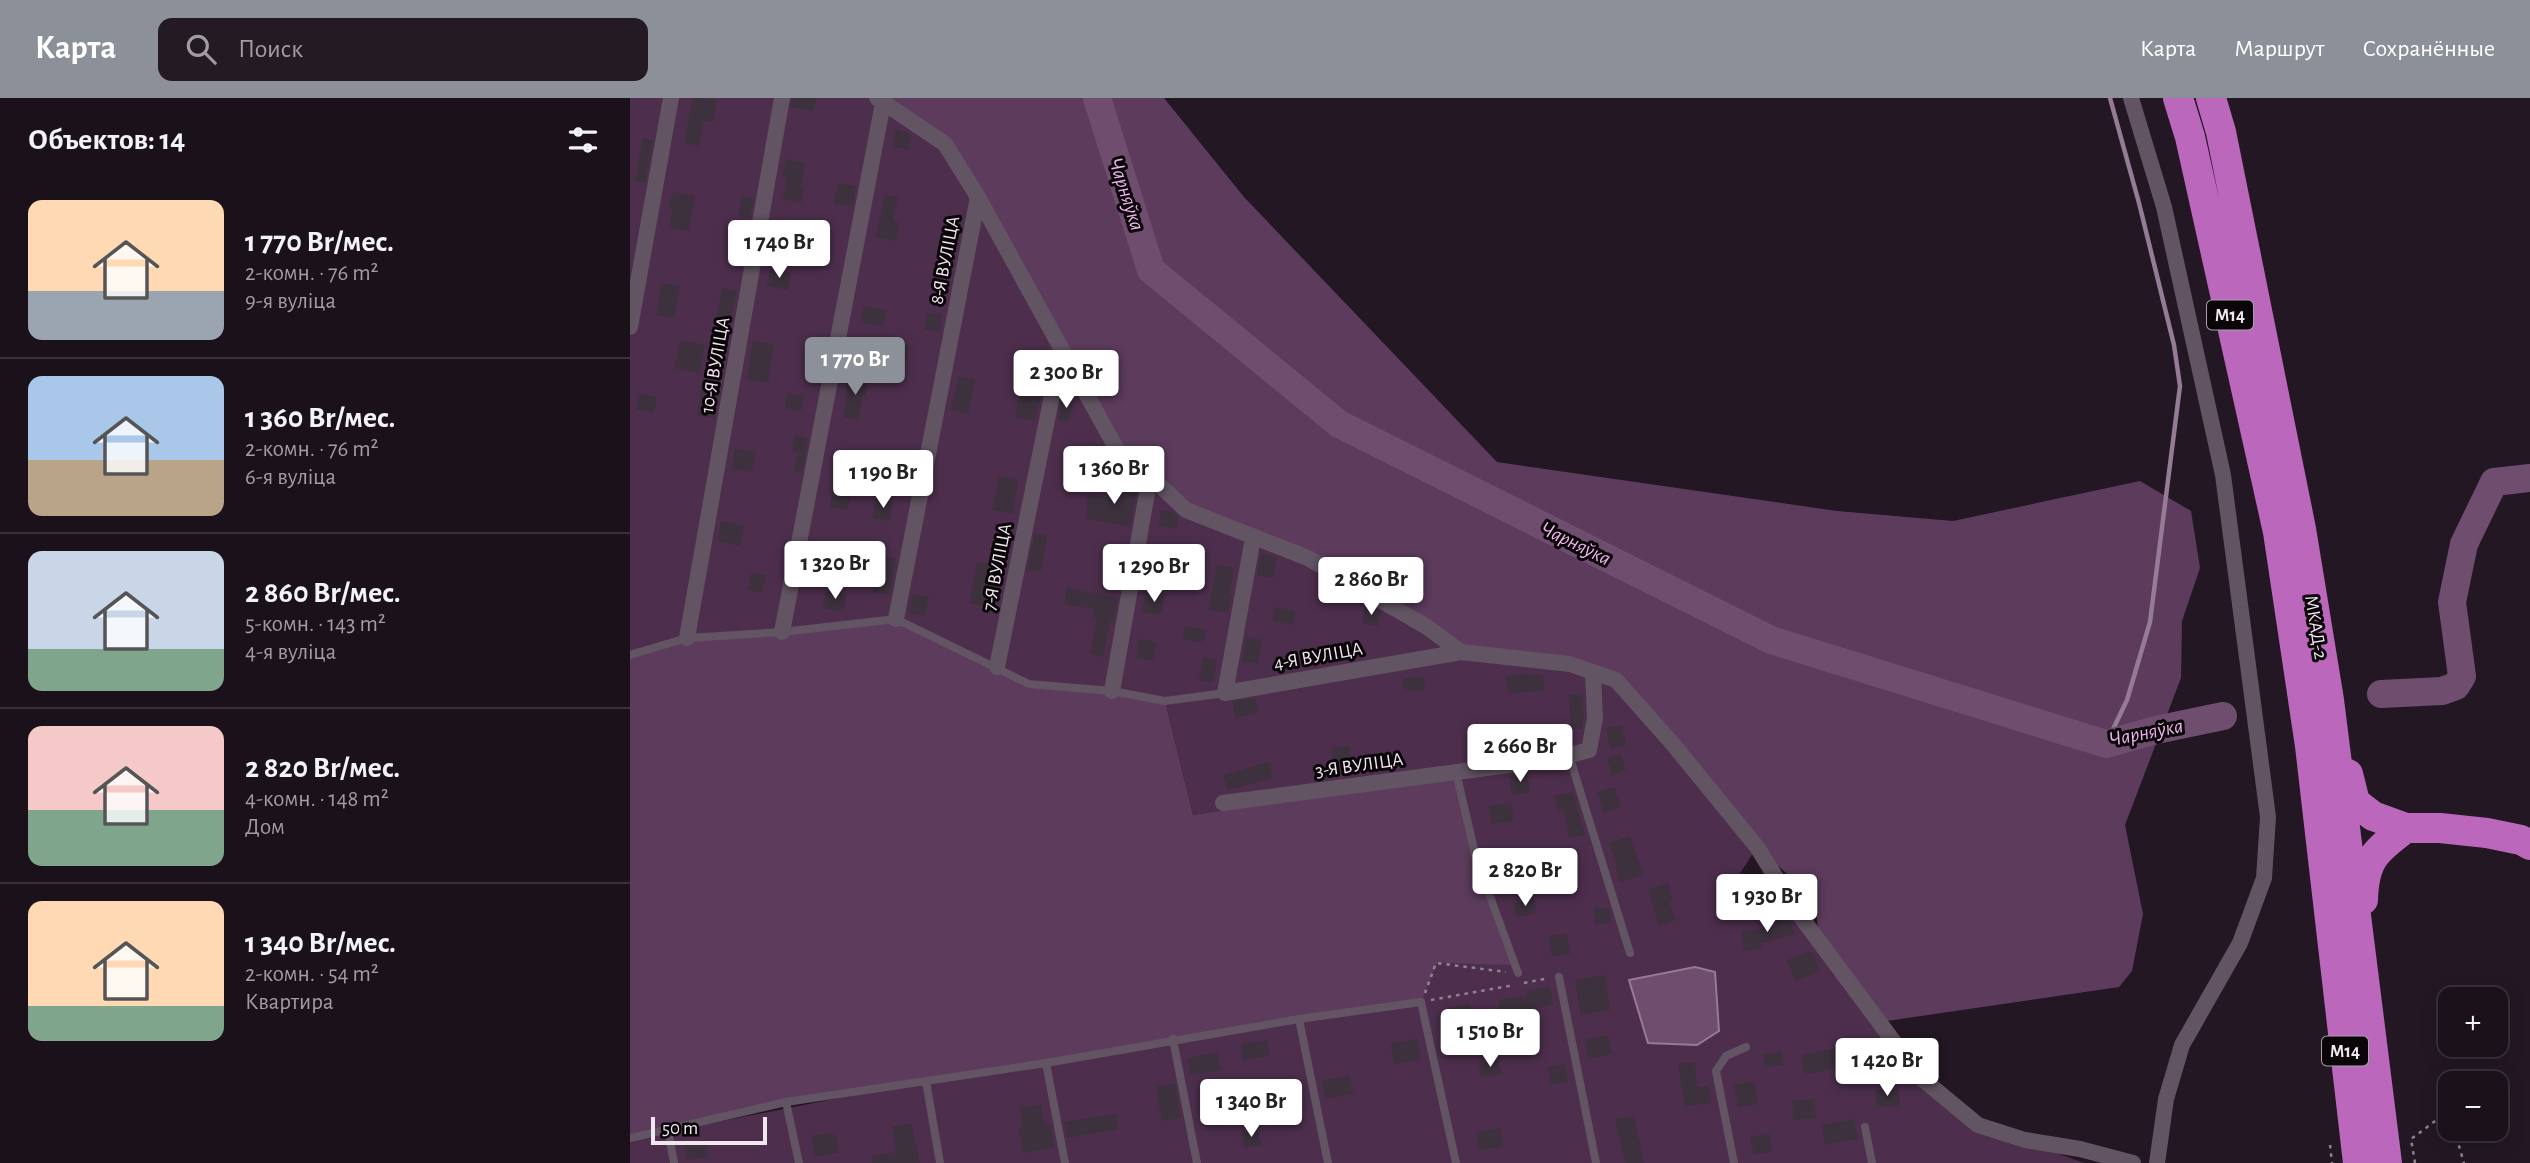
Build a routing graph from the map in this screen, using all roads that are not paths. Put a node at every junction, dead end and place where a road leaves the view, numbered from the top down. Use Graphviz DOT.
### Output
graph roads {
  1 [pos="671,98"];
  2 [pos="782,98"];
  3 [pos="2131,98"];
  4 [pos="2178,98"];
  5 [pos="2211,98"];
  6 [pos="880,101"];
  7 [pos="978,197"];
  8 [pos="630,327"];
  9 [pos="1061,351"];
  10 [pos="1150,476"];
  11 [pos="1254,538"];
  12 [pos="895,619"];
  13 [pos="782,632"];
  14 [pos="687,638"];
  15 [pos="1461,652"];
  16 [pos="630,654"];
  17 [pos="997,667"];
  18 [pos="1593,672"];
  19 [pos="1112,691"];
  20 [pos="1225,693"];
  21 [pos="2329,700"];
  22 [pos="1569,755"];
  23 [pos="1456,772"];
  24 [pos="1223,803"];
  25 [pos="2406,828"];
  26 [pos="2530,845"];
  27 [pos="1630,953"];
  28 [pos="2361,964"];
  29 [pos="1518,973"];
  30 [pos="1559,976"];
  31 [pos="1299,1019"];
  32 [pos="1173,1039"];
  33 [pos="1746,1046"];
  34 [pos="1046,1063"];
  35 [pos="926,1081"];
  36 [pos="786,1102"];
  37 [pos="1866,1127"];
  38 [pos="668,1130"];
  39 [pos="630,1138"];
  40 [pos="674,1163"];
  41 [pos="799,1163"];
  42 [pos="940,1163"];
  43 [pos="1065,1163"];
  44 [pos="1197,1163"];
  45 [pos="1328,1163"];
  46 [pos="1456,1163"];
  47 [pos="1596,1163"];
  48 [pos="1734,1163"];
  49 [pos="1872,1163"];
  50 [pos="2133,1163"];
  51 [pos="2157,1163"];
  52 [pos="2358,1163"];
  53 [pos="2387,1163"];
  1 -- 8 [label="street"];
  2 -- 14 [label="street, 10-Я ВУЛІЦА"];
  3 -- 51 [label="street"];
  4 -- 52 [label="highway, М14"];
  5 -- 21 [label="highway, МКАД-2 / М14"];
  6 -- 7 [label="street"];
  6 -- 13 [label="street"];
  7 -- 9 [label="street"];
  7 -- 12 [label="street, 8-Я ВУЛІЦА"];
  9 -- 10 [label="street"];
  9 -- 17 [label="street, 7-Я ВУЛІЦА"];
  10 -- 11 [label="street"];
  10 -- 19 [label="street"];
  11 -- 15 [label="street"];
  11 -- 20 [label="street"];
  12 -- 13 [label="lane"];
  12 -- 17 [label="lane"];
  13 -- 14 [label="lane"];
  14 -- 16 [label="lane"];
  15 -- 18 [label="street"];
  15 -- 20 [label="street, 4-Я ВУЛІЦА"];
  17 -- 19 [label="lane"];
  18 -- 22 [label="street"];
  18 -- 50 [label="street"];
  19 -- 20 [label="lane"];
  21 -- 25 [label="highway"];
  21 -- 28 [label="highway, МКАД-2 / М14"];
  22 -- 23 [label="street, 3-Я ВУЛІЦА"];
  22 -- 27 [label="lane"];
  23 -- 24 [label="street, 3-Я ВУЛІЦА"];
  23 -- 29 [label="lane"];
  25 -- 26 [label="highway"];
  25 -- 28 [label="highway"];
  28 -- 53 [label="highway, МКАД-2 / М14"];
  30 -- 47 [label="lane"];
  31 -- 32 [label="lane"];
  31 -- 45 [label="lane"];
  31 -- 46 [label="lane"];
  32 -- 34 [label="lane"];
  32 -- 44 [label="lane"];
  33 -- 48 [label="lane"];
  34 -- 35 [label="lane"];
  34 -- 43 [label="lane"];
  35 -- 36 [label="lane"];
  35 -- 42 [label="lane"];
  36 -- 38 [label="lane"];
  36 -- 41 [label="lane"];
  37 -- 49 [label="lane"];
  38 -- 39 [label="lane"];
  38 -- 40 [label="lane"];
}
